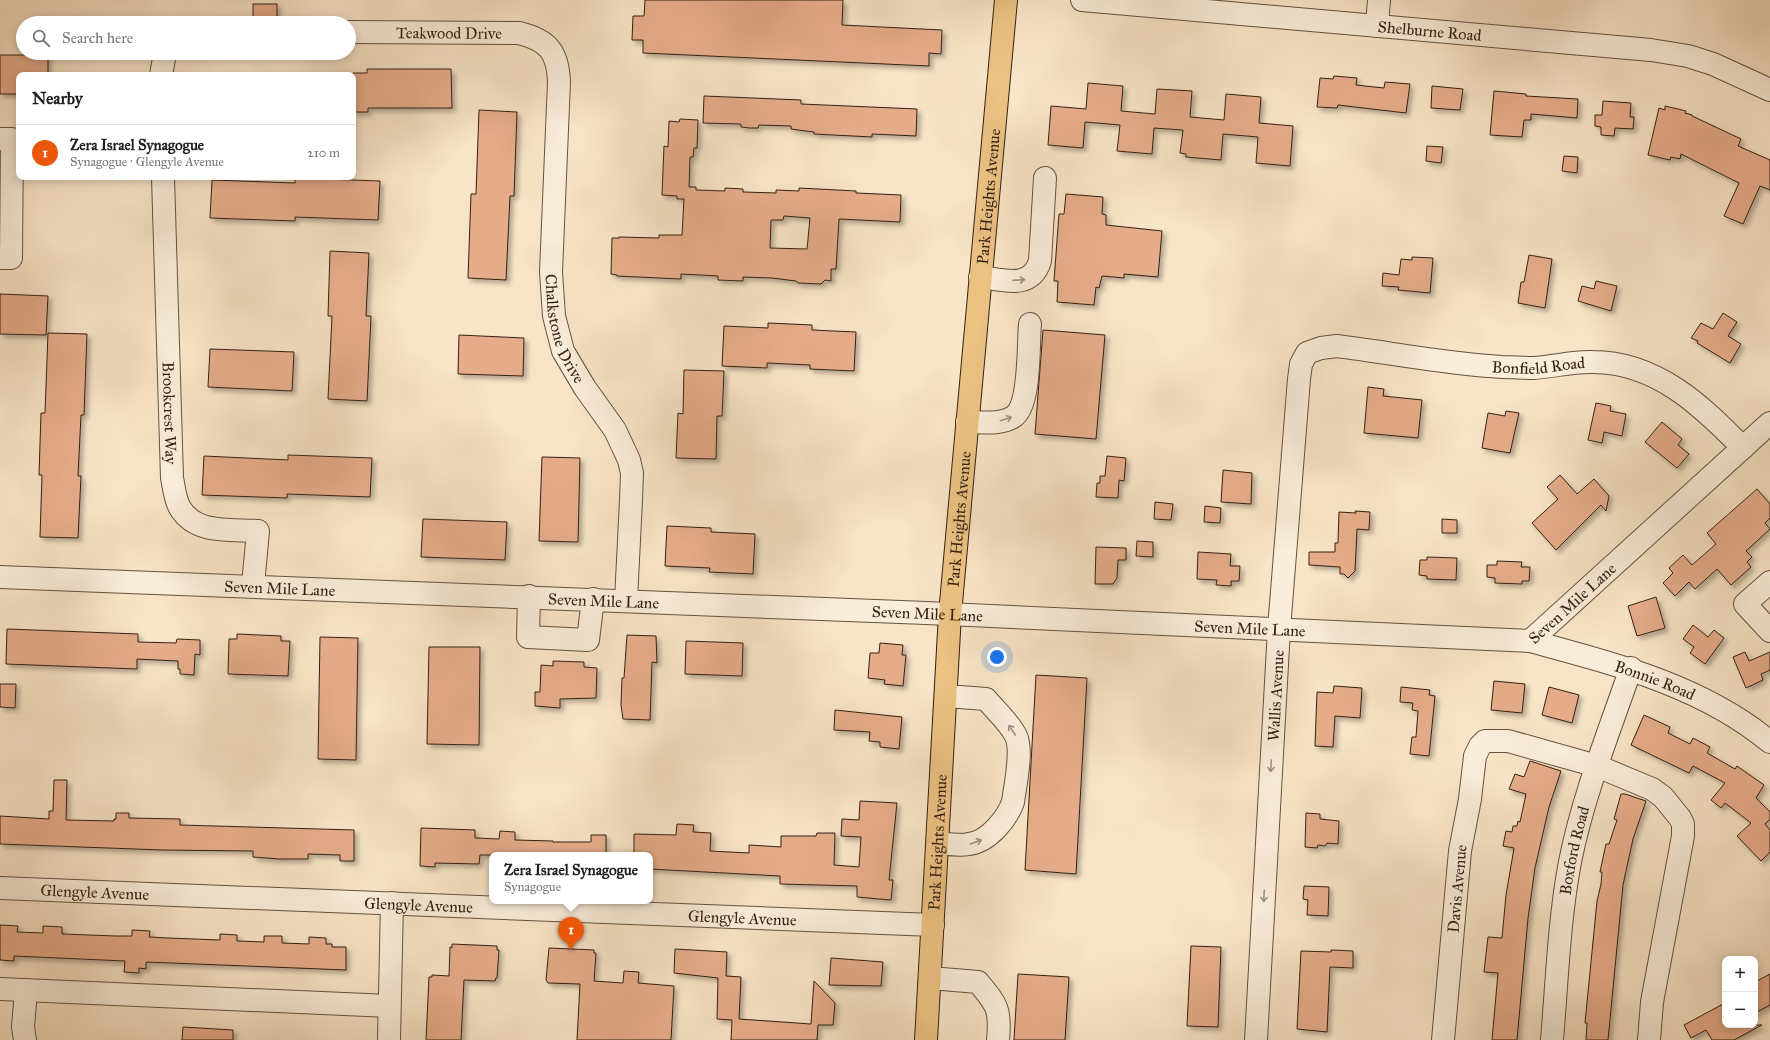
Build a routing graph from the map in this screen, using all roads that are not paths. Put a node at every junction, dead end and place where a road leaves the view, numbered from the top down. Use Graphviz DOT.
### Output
graph roads {
  1 [pos="1006,0"];
  2 [pos="1082,0"];
  3 [pos="1379,0"];
  4 [pos="1377,26"];
  5 [pos="356,32"];
  6 [pos="546,44"];
  7 [pos="164,60"];
  8 [pos="162,72"];
  9 [pos="1770,90"];
  10 [pos="0,139"];
  11 [pos="1045,178"];
  12 [pos="163,180"];
  13 [pos="0,258"];
  14 [pos="980,277"];
  15 [pos="1030,324"];
  16 [pos="1307,353"];
  17 [pos="967,422"];
  18 [pos="1770,424"];
  19 [pos="1743,448"];
  20 [pos="0,576"];
  21 [pos="1770,582"];
  22 [pos="253,585"];
  23 [pos="530,596"];
  24 [pos="593,599"];
  25 [pos="626,600"];
  26 [pos="950,614"];
  27 [pos="1279,629"];
  28 [pos="1770,631"];
  29 [pos="1530,641"];
  30 [pos="1631,668"];
  31 [pos="946,696"];
  32 [pos="1768,737"];
  33 [pos="1597,766"];
  34 [pos="938,843"];
  35 [pos="0,888"];
  36 [pos="392,903"];
  37 [pos="933,925"];
  38 [pos="930,978"];
  39 [pos="0,989"];
  40 [pos="26,990"];
  41 [pos="389,1006"];
  42 [pos="25,1040"];
  43 [pos="389,1040"];
  44 [pos="926,1040"];
  45 [pos="998,1040"];
  46 [pos="1256,1040"];
  47 [pos="1443,1040"];
  48 [pos="1552,1040"];
  49 [pos="1649,1040"];
  1 -- 14 [label="main road, Park Heights Avenue"];
  2 -- 4 [label="street, Shelburne Road"];
  3 -- 4 [label="street"];
  4 -- 9 [label="street, Shelburne Road"];
  5 -- 6 [label="street, Teakwood Drive"];
  6 -- 25 [label="street, Chalkstone Drive"];
  7 -- 8 [label="street"];
  10 -- 13 [label="street"];
  14 -- 11 [label="street, one-way"];
  12 -- 22 [label="street, Brookcrest Way"];
  14 -- 17 [label="main road, Park Heights Avenue"];
  17 -- 15 [label="street, one-way"];
  16 -- 19 [label="street, Bonfield Road"];
  16 -- 27 [label="street, Wallis Avenue"];
  17 -- 26 [label="main road, Park Heights Avenue"];
  18 -- 19 [label="street, Seven Mile Lane"];
  19 -- 29 [label="street, Seven Mile Lane"];
  20 -- 22 [label="street, Seven Mile Lane"];
  21 -- 28 [label="street"];
  22 -- 23 [label="street, Seven Mile Lane"];
  23 -- 24 [label="street, Seven Mile Lane"];
  23 -- 24 [label="street"];
  24 -- 25 [label="street, Seven Mile Lane"];
  25 -- 26 [label="street, Seven Mile Lane"];
  26 -- 27 [label="street, Seven Mile Lane"];
  26 -- 31 [label="main road, Park Heights Avenue"];
  27 -- 29 [label="street, Seven Mile Lane"];
  27 -- 46 [label="street, Wallis Avenue, one-way"];
  29 -- 30 [label="street, Bonnie Road"];
  30 -- 32 [label="street, Bonnie Road"];
  30 -- 33 [label="street, Boxford Road"];
  31 -- 34 [label="main road, Park Heights Avenue"];
  34 -- 31 [label="street, one-way"];
  33 -- 47 [label="street, Davis Avenue"];
  33 -- 48 [label="street, Boxford Road"];
  33 -- 49 [label="street"];
  34 -- 37 [label="main road, Park Heights Avenue"];
  35 -- 36 [label="street, Glengyle Avenue"];
  36 -- 37 [label="street, Glengyle Avenue"];
  36 -- 41 [label="street"];
  37 -- 38 [label="main road, Park Heights Avenue"];
  38 -- 44 [label="main road, Park Heights Avenue"];
  38 -- 45 [label="street"];
  39 -- 40 [label="street"];
  40 -- 41 [label="street"];
  40 -- 42 [label="street"];
  41 -- 43 [label="street"];
}
